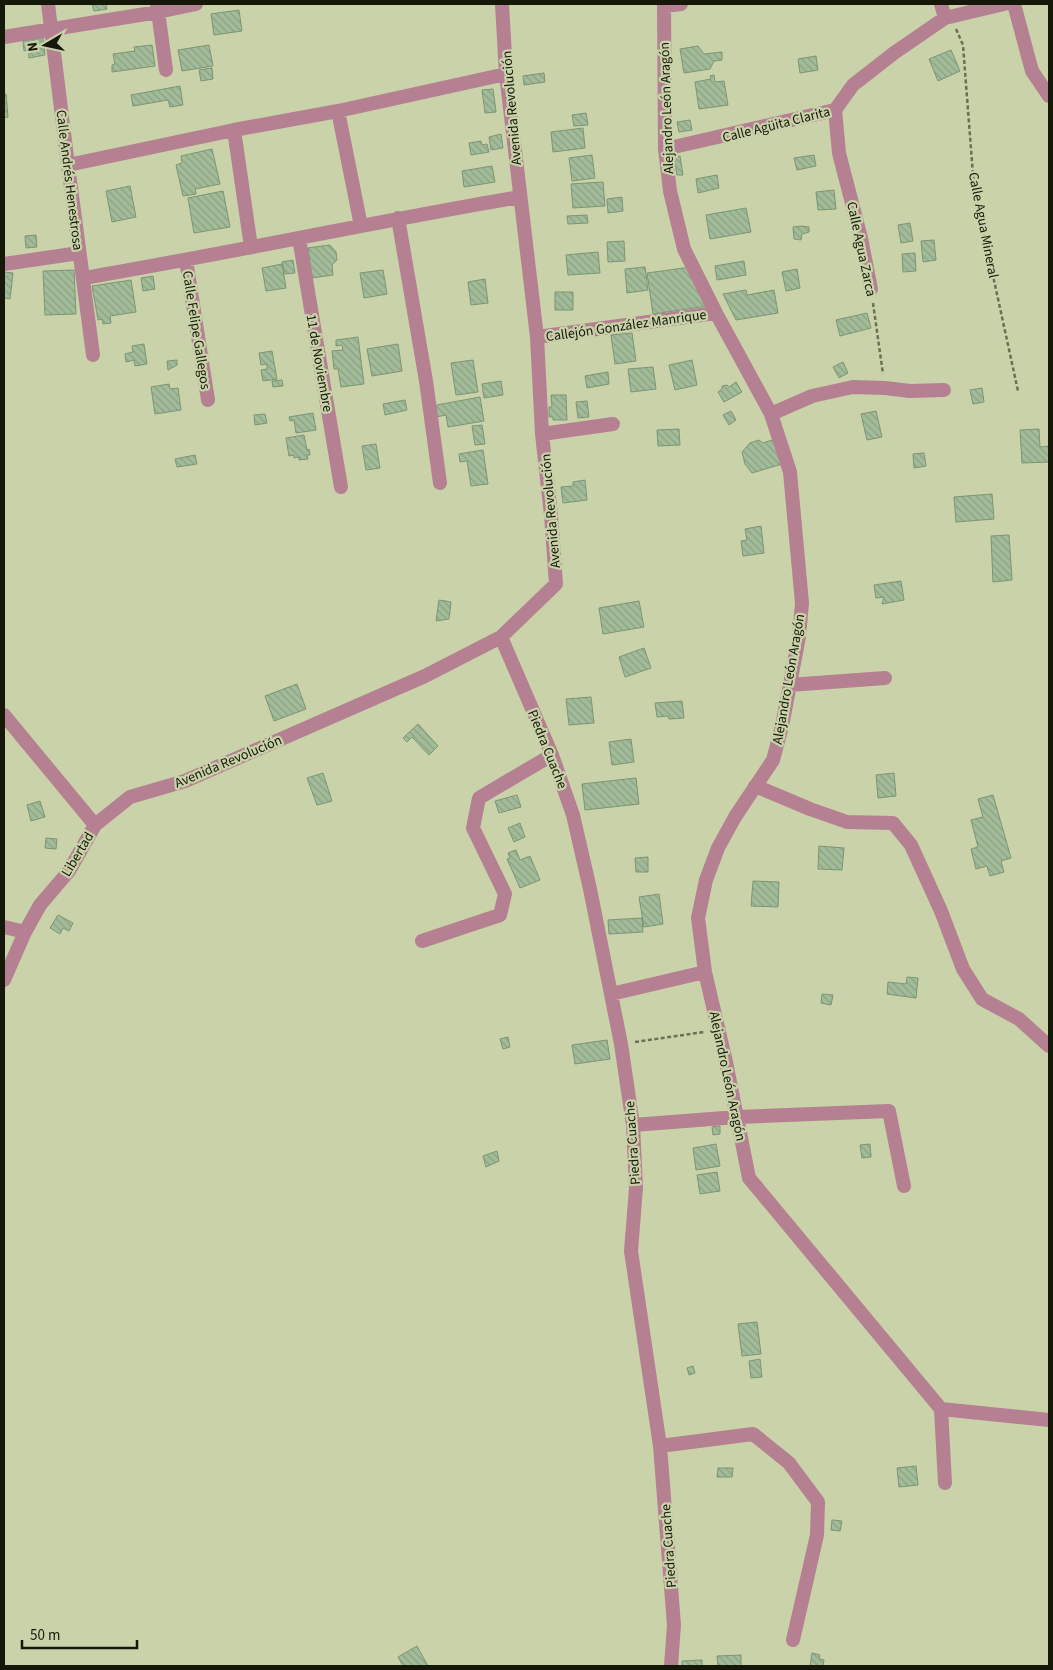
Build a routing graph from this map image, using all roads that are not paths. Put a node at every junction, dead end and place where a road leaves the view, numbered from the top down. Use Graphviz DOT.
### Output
graph roads {
  1 [pos="48,4"];
  2 [pos="196,4"];
  3 [pos="502,4"];
  4 [pos="681,4"];
  5 [pos="940,4"];
  6 [pos="1004,4"];
  7 [pos="1014,4"];
  8 [pos="664,5"];
  9 [pos="158,8"];
  10 [pos="945,18"];
  11 [pos="52,28"];
  12 [pos="4,37"];
  13 [pos="166,70"];
  14 [pos="506,74"];
  15 [pos="1049,96"];
  16 [pos="835,110"];
  17 [pos="338,111"];
  18 [pos="234,130"];
  19 [pos="665,149"];
  20 [pos="68,165"];
  21 [pos="520,197"];
  22 [pos="398,218"];
  23 [pos="361,226"];
  24 [pos="299,238"];
  25 [pos="251,247"];
  26 [pos="79,253"];
  27 [pos="186,260"];
  28 [pos="4,264"];
  29 [pos="84,278"];
  30 [pos="871,289"];
  31 [pos="716,313"];
  32 [pos="536,337"];
  33 [pos="93,356"];
  34 [pos="944,390"];
  35 [pos="208,400"];
  36 [pos="771,414"];
  37 [pos="613,424"];
  38 [pos="542,434"];
  39 [pos="440,483"];
  40 [pos="341,487"];
  41 [pos="501,638"];
  42 [pos="885,678"];
  43 [pos="789,685"];
  44 [pos="4,716"];
  45 [pos="552,755"];
  46 [pos="755,786"];
  47 [pos="95,825"];
  48 [pos="4,927"];
  49 [pos="25,932"];
  50 [pos="422,942"];
  51 [pos="705,972"];
  52 [pos="4,980"];
  53 [pos="611,994"];
  54 [pos="1049,1046"];
  55 [pos="737,1118"];
  56 [pos="633,1125"];
  57 [pos="904,1186"];
  58 [pos="941,1409"];
  59 [pos="1049,1420"];
  60 [pos="660,1446"];
  61 [pos="944,1482"];
  62 [pos="794,1640"];
  63 [pos="671,1666"];
  1 -- 11 [label="street, Calle Andrés Henestrosa"];
  2 -- 9 [label="street"];
  3 -- 14 [label="street, Avenida Revolución"];
  4 -- 8 [label="street"];
  5 -- 10 [label="street"];
  6 -- 10 [label="street"];
  7 -- 15 [label="street"];
  8 -- 19 [label="street, Alejandro León Aragón"];
  9 -- 11 [label="street"];
  9 -- 13 [label="street"];
  10 -- 16 [label="street, Calle Agüita Clarita"];
  11 -- 12 [label="street"];
  11 -- 20 [label="street, Calle Andrés Henestrosa"];
  14 -- 17 [label="street"];
  14 -- 21 [label="street, Avenida Revolución"];
  16 -- 19 [label="street, Calle Agüita Clarita"];
  16 -- 30 [label="street, Calle Agua Zarca"];
  17 -- 18 [label="street"];
  17 -- 23 [label="street"];
  18 -- 20 [label="street"];
  18 -- 25 [label="street"];
  19 -- 31 [label="street, Alejandro León Aragón"];
  20 -- 26 [label="street, Calle Andrés Henestrosa"];
  21 -- 22 [label="street"];
  21 -- 32 [label="street, Avenida Revolución"];
  22 -- 23 [label="street"];
  22 -- 39 [label="street"];
  23 -- 24 [label="street"];
  24 -- 25 [label="street"];
  24 -- 40 [label="street, 11 de Noviembre"];
  25 -- 27 [label="street"];
  26 -- 28 [label="street"];
  26 -- 29 [label="street, Calle Andrés Henestrosa"];
  27 -- 29 [label="street"];
  27 -- 35 [label="street, Calle Felipe Gallegos"];
  29 -- 33 [label="street, Calle Andrés Henestrosa"];
  31 -- 32 [label="street, Callejón González Manrique"];
  31 -- 36 [label="street, Alejandro León Aragón"];
  32 -- 38 [label="street, Avenida Revolución"];
  34 -- 36 [label="street"];
  36 -- 43 [label="street, Alejandro León Aragón"];
  37 -- 38 [label="street"];
  38 -- 41 [label="street, Avenida Revolución"];
  41 -- 45 [label="street, Piedra Cuache"];
  41 -- 47 [label="street, Avenida Revolución"];
  42 -- 43 [label="street"];
  43 -- 46 [label="street, Alejandro León Aragón"];
  44 -- 47 [label="street, Libertad"];
  45 -- 50 [label="street"];
  45 -- 53 [label="street, Piedra Cuache"];
  46 -- 51 [label="street, Alejandro León Aragón"];
  46 -- 54 [label="street"];
  47 -- 49 [label="street, Libertad"];
  48 -- 49 [label="street"];
  49 -- 52 [label="street, Libertad"];
  51 -- 53 [label="street"];
  51 -- 55 [label="street, Alejandro León Aragón"];
  53 -- 56 [label="street, Piedra Cuache"];
  55 -- 56 [label="street"];
  55 -- 57 [label="street"];
  55 -- 58 [label="street, Alejandro León Aragón"];
  56 -- 60 [label="street, Piedra Cuache"];
  58 -- 59 [label="street"];
  58 -- 61 [label="street"];
  60 -- 62 [label="street"];
  60 -- 63 [label="street, Piedra Cuache"];
}
